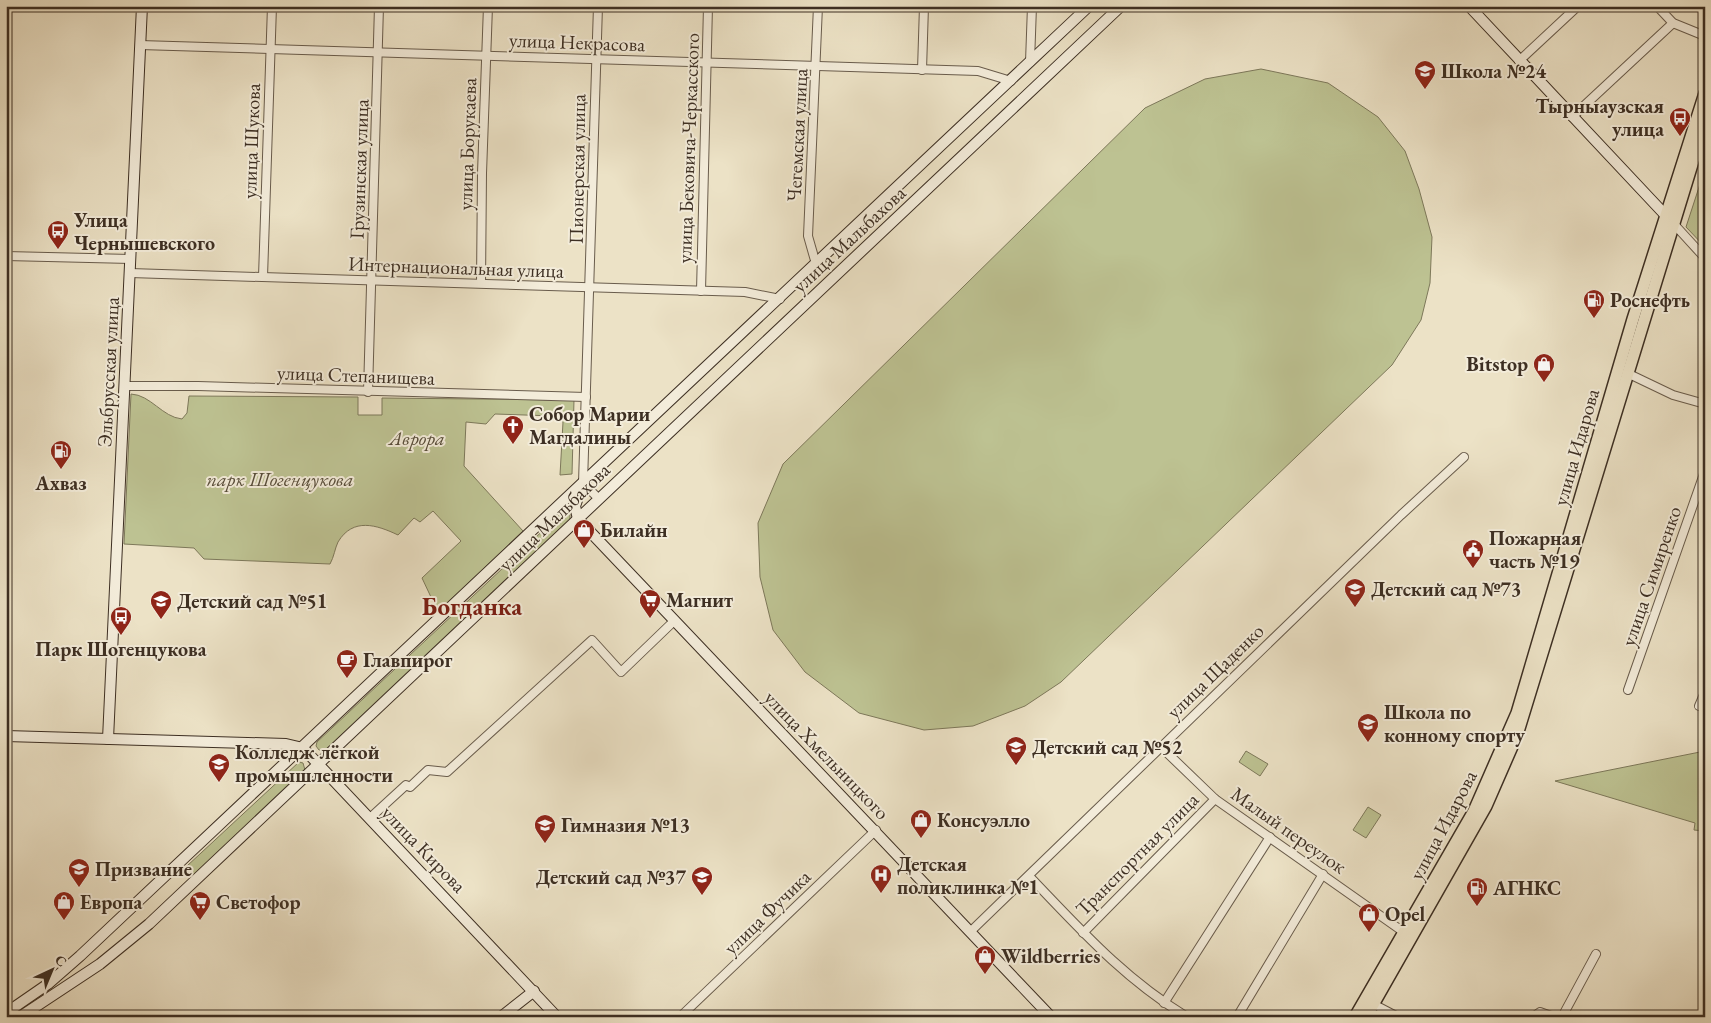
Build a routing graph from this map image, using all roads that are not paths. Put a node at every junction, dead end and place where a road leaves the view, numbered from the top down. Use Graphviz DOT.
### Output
graph roads {
  1 [pos="142,6"];
  2 [pos="272,6"];
  3 [pos="379,6"];
  4 [pos="488,6"];
  5 [pos="598,6"];
  6 [pos="708,6"];
  7 [pos="818,6"];
  8 [pos="924,6"];
  9 [pos="1032,6"];
  10 [pos="1089,6"];
  11 [pos="1121,6"];
  12 [pos="1468,6"];
  13 [pos="1578,6"];
  14 [pos="1657,6"];
  15 [pos="1673,22"];
  16 [pos="1705,36"];
  17 [pos="140,46"];
  18 [pos="270,50"];
  19 [pos="378,52"];
  20 [pos="486,55"];
  21 [pos="596,59"];
  22 [pos="1519,60"];
  23 [pos="1030,62"];
  24 [pos="706,64"];
  25 [pos="816,66"];
  26 [pos="922,70"];
  27 [pos="1011,81"];
  28 [pos="1705,93"];
  29 [pos="1572,117"];
  30 [pos="1705,122"];
  31 [pos="1670,219"];
  32 [pos="6,256"];
  33 [pos="1705,258"];
  34 [pos="131,259"];
  35 [pos="816,264"];
  36 [pos="130,273"];
  37 [pos="263,277"];
  38 [pos="373,281"];
  39 [pos="481,284"];
  40 [pos="590,287"];
  41 [pos="701,291"];
  42 [pos="780,299"];
  43 [pos="1626,373"];
  44 [pos="125,386"];
  45 [pos="368,392"];
  46 [pos="586,397"];
  47 [pos="1705,404"];
  48 [pos="1464,457"];
  49 [pos="1705,472"];
  50 [pos="583,483"];
  51 [pos="599,499"];
  52 [pos="563,502"];
  53 [pos="576,506"];
  54 [pos="578,519"];
  55 [pos="674,621"];
  56 [pos="1628,690"];
  57 [pos="1705,692"];
  58 [pos="1699,706"];
  59 [pos="6,736"];
  60 [pos="108,739"];
  61 [pos="1161,747"];
  62 [pos="303,748"];
  63 [pos="319,764"];
  64 [pos="1215,799"];
  65 [pos="370,818"];
  66 [pos="876,830"];
  67 [pos="1270,836"];
  68 [pos="1323,874"];
  69 [pos="1029,876"];
  70 [pos="970,932"];
  71 [pos="1083,933"];
  72 [pos="1405,933"];
  73 [pos="1596,954"];
  74 [pos="534,991"];
  75 [pos="1164,1003"];
  76 [pos="1373,1004"];
  77 [pos="6,1013"];
  78 [pos="20,1017"];
  79 [pos="501,1017"];
  80 [pos="557,1017"];
  81 [pos="680,1017"];
  82 [pos="1051,1017"];
  83 [pos="1187,1017"];
  84 [pos="1236,1017"];
  85 [pos="1355,1017"];
  86 [pos="1366,1017"];
  87 [pos="1398,1017"];
  88 [pos="1533,1017"];
  89 [pos="1554,1017"];
  90 [pos="1562,1017"];
  1 -- 17 [label="main road, Эльбрусская улица"];
  2 -- 18 [label="street, улица Шукова"];
  3 -- 19 [label="street, Грузинская улица"];
  4 -- 20 [label="street, улица Борукаева"];
  5 -- 21 [label="street, Пионерская улица"];
  6 -- 24 [label="street, улица Бековича-Черкасского"];
  7 -- 25 [label="street, Чегемская улица"];
  8 -- 26 [label="street"];
  9 -- 23 [label="street"];
  10 -- 23 [label="main road, улица Мальбахова"];
  11 -- 51 [label="main road, улица Мальбахова"];
  12 -- 22 [label="main road"];
  13 -- 22 [label="street"];
  14 -- 15 [label="street"];
  15 -- 16 [label="street"];
  15 -- 29 [label="street"];
  17 -- 18 [label="street, улица Некрасова"];
  17 -- 34 [label="main road, Эльбрусская улица"];
  18 -- 19 [label="street, улица Некрасова"];
  18 -- 37 [label="street, улица Шукова"];
  19 -- 20 [label="street, улица Некрасова"];
  19 -- 38 [label="street, Грузинская улица"];
  20 -- 21 [label="street, улица Некрасова"];
  20 -- 39 [label="street, улица Борукаева"];
  21 -- 24 [label="street, улица Некрасова"];
  21 -- 40 [label="street, Пионерская улица"];
  22 -- 29 [label="main road"];
  23 -- 27 [label="main road, улица Мальбахова"];
  24 -- 25 [label="street, улица Некрасова"];
  24 -- 41 [label="street, улица Бековича-Черкасского"];
  25 -- 26 [label="street, улица Некрасова"];
  25 -- 35 [label="street, Чегемская улица"];
  26 -- 27 [label="street, улица Некрасова"];
  27 -- 35 [label="main road, улица Мальбахова"];
  28 -- 31 [label="main road, улица Идарова"];
  29 -- 31 [label="main road"];
  30 -- 31 [label="main road, улица Идарова"];
  31 -- 33 [label="street"];
  31 -- 43 [label="main road, улица Идарова"];
  31 -- 72 [label="main road, улица Идарова"];
  32 -- 34 [label="street"];
  34 -- 36 [label="main road, Эльбрусская улица"];
  35 -- 42 [label="main road, улица Мальбахова"];
  36 -- 37 [label="street, Интернациональная улица"];
  36 -- 44 [label="main road, Эльбрусская улица"];
  37 -- 38 [label="street, Интернациональная улица"];
  38 -- 39 [label="street, Интернациональная улица"];
  38 -- 45 [label="street, Грузинская улица"];
  39 -- 40 [label="street, Интернациональная улица"];
  40 -- 41 [label="street, Интернациональная улица"];
  40 -- 46 [label="street, Пионерская улица"];
  41 -- 42 [label="street, Интернациональная улица"];
  42 -- 50 [label="main road, улица Мальбахова"];
  43 -- 47 [label="street"];
  43 -- 76 [label="main road, улица Идарова"];
  44 -- 45 [label="street, улица Степанищева"];
  44 -- 60 [label="main road, Эльбрусская улица"];
  45 -- 46 [label="street, улица Степанищева"];
  46 -- 50 [label="street, Пионерская улица"];
  48 -- 61 [label="street, улица Щаденко"];
  49 -- 56 [label="street, улица Симиренко"];
  50 -- 51 [label="street"];
  50 -- 52 [label="main road, улица Мальбахова"];
  50 -- 53 [label="main road"];
  51 -- 54 [label="main road, улица Мальбахова"];
  52 -- 53 [label="main road"];
  52 -- 62 [label="main road, улица Мальбахова"];
  53 -- 54 [label="main road"];
  54 -- 55 [label="main road, улица Хмельницкого"];
  54 -- 63 [label="main road, улица Мальбахова"];
  55 -- 65 [label="street"];
  55 -- 66 [label="main road, улица Хмельницкого"];
  57 -- 58 [label="street"];
  59 -- 60 [label="main road"];
  60 -- 62 [label="main road"];
  61 -- 64 [label="street, Малый переулок"];
  61 -- 69 [label="street, улица Щаденко"];
  62 -- 63 [label="main road, улица Кирова"];
  62 -- 77 [label="main road, улица Мальбахова"];
  63 -- 65 [label="main road, улица Кирова"];
  63 -- 78 [label="main road, улица Мальбахова"];
  64 -- 67 [label="street, Малый переулок"];
  64 -- 71 [label="street, Транспортная улица"];
  65 -- 74 [label="main road, улица Кирова"];
  66 -- 70 [label="main road, улица Хмельницкого"];
  66 -- 81 [label="street, улица Фучика"];
  67 -- 68 [label="street, Малый переулок"];
  67 -- 75 [label="street"];
  68 -- 72 [label="street, Малый переулок"];
  68 -- 84 [label="street"];
  69 -- 70 [label="street, улица Щаденко"];
  69 -- 71 [label="street"];
  70 -- 82 [label="main road, улица Хмельницкого"];
  71 -- 75 [label="street"];
  72 -- 85 [label="main road, улица Идарова"];
  73 -- 90 [label="street"];
  74 -- 79 [label="main road"];
  74 -- 80 [label="main road, улица Кирова"];
  75 -- 83 [label="street"];
  76 -- 86 [label="main road, улица Идарова"];
  76 -- 87 [label="street"];
  88 -- 89 [label="street"];
}
